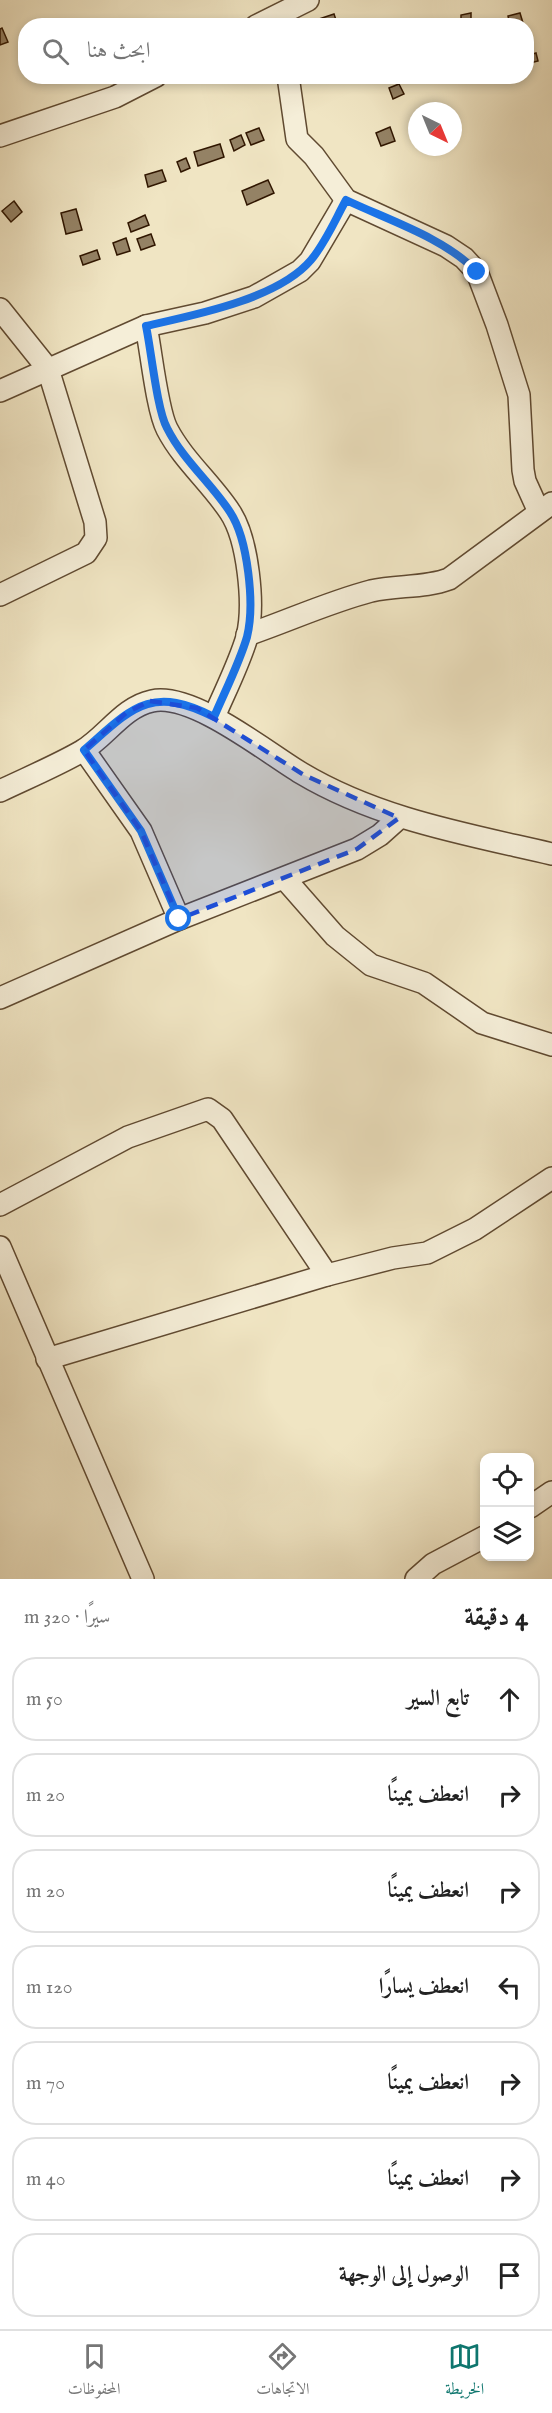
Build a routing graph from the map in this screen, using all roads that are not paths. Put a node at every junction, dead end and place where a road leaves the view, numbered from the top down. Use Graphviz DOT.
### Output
graph roads {
  1 [pos="308,0"];
  2 [pos="278,13"];
  3 [pos="141,84"];
  4 [pos="289,84"];
  5 [pos="0,136"];
  6 [pos="346,200"];
  7 [pos="0,309"];
  8 [pos="146,326"];
  9 [pos="48,369"];
  10 [pos="0,391"];
  11 [pos="546,507"];
  12 [pos="0,595"];
  13 [pos="247,635"];
  14 [pos="214,717"];
  15 [pos="84,750"];
  16 [pos="0,791"];
  17 [pos="399,818"];
  18 [pos="552,854"];
  19 [pos="285,879"];
  20 [pos="179,919"];
  21 [pos="0,998"];
  22 [pos="552,1045"];
  23 [pos="552,1178"];
  24 [pos="0,1205"];
  25 [pos="0,1247"];
  26 [pos="327,1275"];
  27 [pos="47,1359"];
  28 [pos="552,1492"];
  29 [pos="531,1507"];
  30 [pos="480,1539"];
  31 [pos="143,1579"];
  32 [pos="416,1579"];
  1 -- 2 [label="street"];
  3 -- 5 [label="street"];
  4 -- 6 [label="street"];
  6 -- 8 [label="street"];
  6 -- 11 [label="street"];
  7 -- 9 [label="street"];
  8 -- 9 [label="street"];
  8 -- 13 [label="street"];
  9 -- 10 [label="street"];
  9 -- 12 [label="street"];
  11 -- 13 [label="street"];
  13 -- 14 [label="street"];
  14 -- 15 [label="street"];
  14 -- 17 [label="street"];
  15 -- 16 [label="street"];
  15 -- 20 [label="street"];
  17 -- 18 [label="street"];
  17 -- 19 [label="street"];
  19 -- 20 [label="street"];
  19 -- 22 [label="street"];
  20 -- 21 [label="street"];
  23 -- 26 [label="street"];
  24 -- 26 [label="street"];
  25 -- 27 [label="street"];
  26 -- 27 [label="street"];
  27 -- 31 [label="street"];
  28 -- 29 [label="street"];
  30 -- 32 [label="street"];
}
